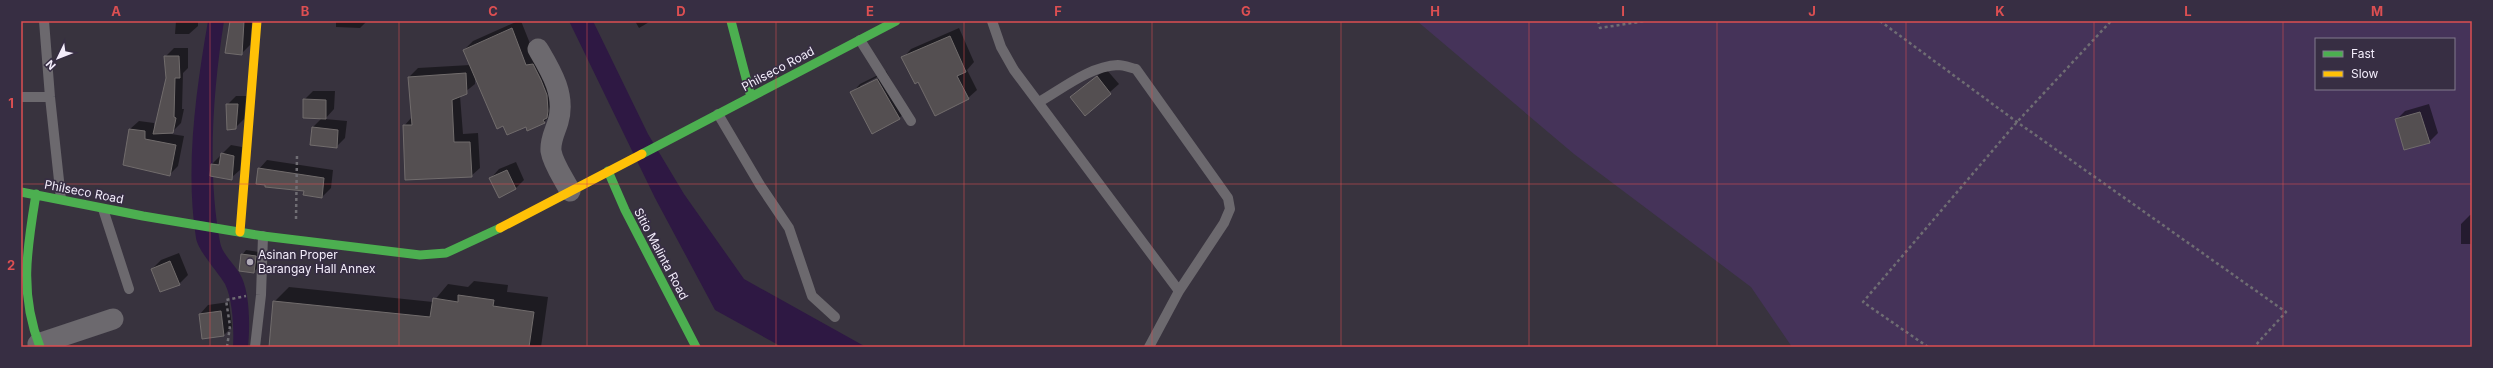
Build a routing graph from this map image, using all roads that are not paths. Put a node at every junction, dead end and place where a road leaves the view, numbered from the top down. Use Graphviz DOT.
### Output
graph roads {
  1 [pos="44,21"];
  2 [pos="257,21"];
  3 [pos="732,21"];
  4 [pos="896,21"];
  5 [pos="992,21"];
  6 [pos="860,40"];
  7 [pos="538,49"];
  8 [pos="21,97"];
  9 [pos="50,97"];
  10 [pos="751,97"];
  11 [pos="1039,102"];
  12 [pos="718,114"];
  13 [pos="911,121"];
  14 [pos="608,171"];
  15 [pos="570,191"];
  16 [pos="21,192"];
  17 [pos="36,194"];
  18 [pos="61,199"];
  19 [pos="102,207"];
  20 [pos="240,232"];
  21 [pos="263,236"];
  22 [pos="129,289"];
  23 [pos="1179,291"];
  24 [pos="24,316"];
  25 [pos="835,317"];
  26 [pos="113,319"];
  27 [pos="39,345"];
  28 [pos="255,347"];
  29 [pos="696,347"];
  30 [pos="1149,347"];
  1 -- 9 [label="lane"];
  2 -- 20 [label="street"];
  3 -- 10 [label="street"];
  4 -- 6 [label="street, Philseco Road"];
  5 -- 11 [label="lane"];
  6 -- 10 [label="street, Philseco Road"];
  6 -- 13 [label="lane"];
  7 -- 15 [label="street"];
  8 -- 9 [label="lane"];
  9 -- 18 [label="lane"];
  10 -- 12 [label="street, Philseco Road"];
  11 -- 23 [label="lane"];
  11 -- 23 [label="lane"];
  12 -- 14 [label="street, Philseco Road"];
  12 -- 25 [label="lane"];
  14 -- 15 [label="street, Philseco Road"];
  14 -- 29 [label="street, Sitio Malinta Road"];
  15 -- 21 [label="street, Philseco Road"];
  16 -- 17 [label="street, Philseco Road"];
  17 -- 18 [label="street, Philseco Road"];
  17 -- 24 [label="street"];
  18 -- 19 [label="street, Philseco Road"];
  19 -- 20 [label="street, Philseco Road"];
  19 -- 22 [label="lane"];
  20 -- 21 [label="street, Philseco Road"];
  21 -- 28 [label="lane"];
  23 -- 30 [label="lane"];
  24 -- 27 [label="street"];
  26 -- 27 [label="street"];
}
